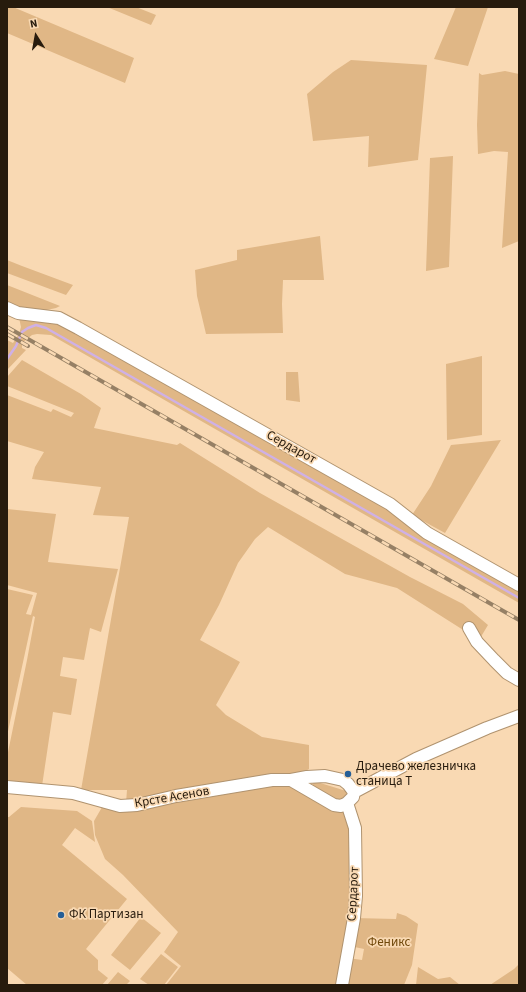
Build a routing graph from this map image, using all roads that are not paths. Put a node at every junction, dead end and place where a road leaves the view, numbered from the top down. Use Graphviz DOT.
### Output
graph roads {
  1 [pos="7,308"];
  2 [pos="519,585"];
  3 [pos="469,628"];
  4 [pos="519,680"];
  5 [pos="519,716"];
  6 [pos="291,780"];
  7 [pos="7,787"];
  8 [pos="354,792"];
  9 [pos="347,803"];
  10 [pos="342,985"];
  1 -- 2 [label="street, Сердарот"];
  3 -- 4 [label="street"];
  5 -- 8 [label="street"];
  6 -- 7 [label="street, Крсте Асенов"];
  6 -- 8 [label="street, Крсте Асенов"];
  6 -- 9 [label="street"];
  8 -- 9 [label="street"];
  9 -- 10 [label="street, Сердарот"];
}
